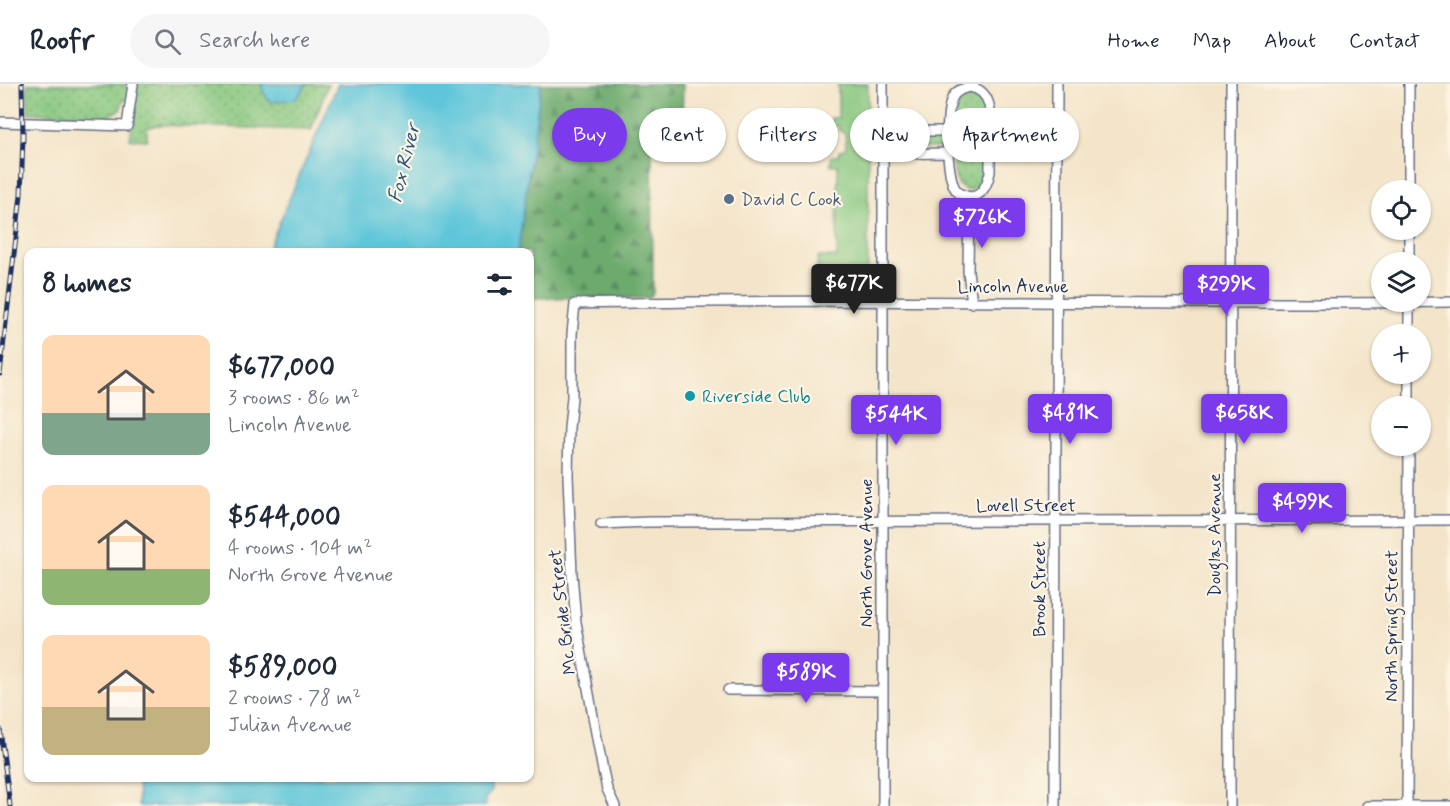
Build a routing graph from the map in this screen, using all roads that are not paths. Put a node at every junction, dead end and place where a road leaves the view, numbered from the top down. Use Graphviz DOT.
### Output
graph roads {
  1 [pos="133,84"];
  2 [pos="883,84"];
  3 [pos="1057,84"];
  4 [pos="1231,84"];
  5 [pos="1409,84"];
  6 [pos="970,85"];
  7 [pos="883,108"];
  8 [pos="949,108"];
  9 [pos="990,108"];
  10 [pos="1057,108"];
  11 [pos="0,122"];
  12 [pos="883,162"];
  13 [pos="949,162"];
  14 [pos="990,162"];
  15 [pos="1057,162"];
  16 [pos="1409,180"];
  17 [pos="969,197"];
  18 [pos="882,302"];
  19 [pos="1057,302"];
  20 [pos="1371,302"];
  21 [pos="1431,302"];
  22 [pos="1450,302"];
  23 [pos="972,303"];
  24 [pos="1230,303"];
  25 [pos="575,304"];
  26 [pos="1409,456"];
  27 [pos="1408,520"];
  28 [pos="1450,520"];
  29 [pos="883,521"];
  30 [pos="1231,521"];
  31 [pos="1056,522"];
  32 [pos="601,525"];
  33 [pos="728,690"];
  34 [pos="883,691"];
  35 [pos="615,806"];
  36 [pos="883,806"];
  37 [pos="1055,806"];
  38 [pos="1230,806"];
  39 [pos="1367,806"];
  40 [pos="1407,806"];
  41 [pos="1450,806"];
  1 -- 11 [label="street"];
  2 -- 7 [label="street, North Grove Avenue"];
  3 -- 10 [label="street, Brook Street"];
  4 -- 24 [label="street, Douglas Avenue"];
  5 -- 16 [label="street"];
  6 -- 8 [label="street"];
  6 -- 9 [label="street"];
  12 -- 18 [label="street, North Grove Avenue"];
  13 -- 17 [label="street"];
  14 -- 17 [label="street"];
  15 -- 19 [label="street, Brook Street"];
  17 -- 23 [label="street"];
  18 -- 23 [label="street, Lincoln Avenue"];
  18 -- 25 [label="street, Lincoln Avenue"];
  18 -- 29 [label="street, North Grove Avenue"];
  19 -- 23 [label="street, Lincoln Avenue"];
  19 -- 24 [label="street, Lincoln Avenue"];
  19 -- 31 [label="street, Brook Street"];
  20 -- 24 [label="street, Lincoln Avenue"];
  21 -- 22 [label="street, Lincoln Avenue"];
  24 -- 30 [label="street, Douglas Avenue"];
  25 -- 35 [label="street, Mc Bride Street"];
  26 -- 27 [label="street, North Spring Street"];
  27 -- 28 [label="street, Lovell Street"];
  27 -- 30 [label="street, Lovell Street"];
  27 -- 40 [label="street, North Spring Street"];
  29 -- 31 [label="street, Lovell Street"];
  29 -- 32 [label="street, Lovell Street"];
  29 -- 34 [label="street, North Grove Avenue"];
  30 -- 31 [label="street, Lovell Street"];
  30 -- 38 [label="street, Douglas Avenue"];
  31 -- 37 [label="street, Brook Street"];
  33 -- 34 [label="street"];
  34 -- 36 [label="street, North Grove Avenue"];
  39 -- 40 [label="street"];
  40 -- 41 [label="street"];
}
